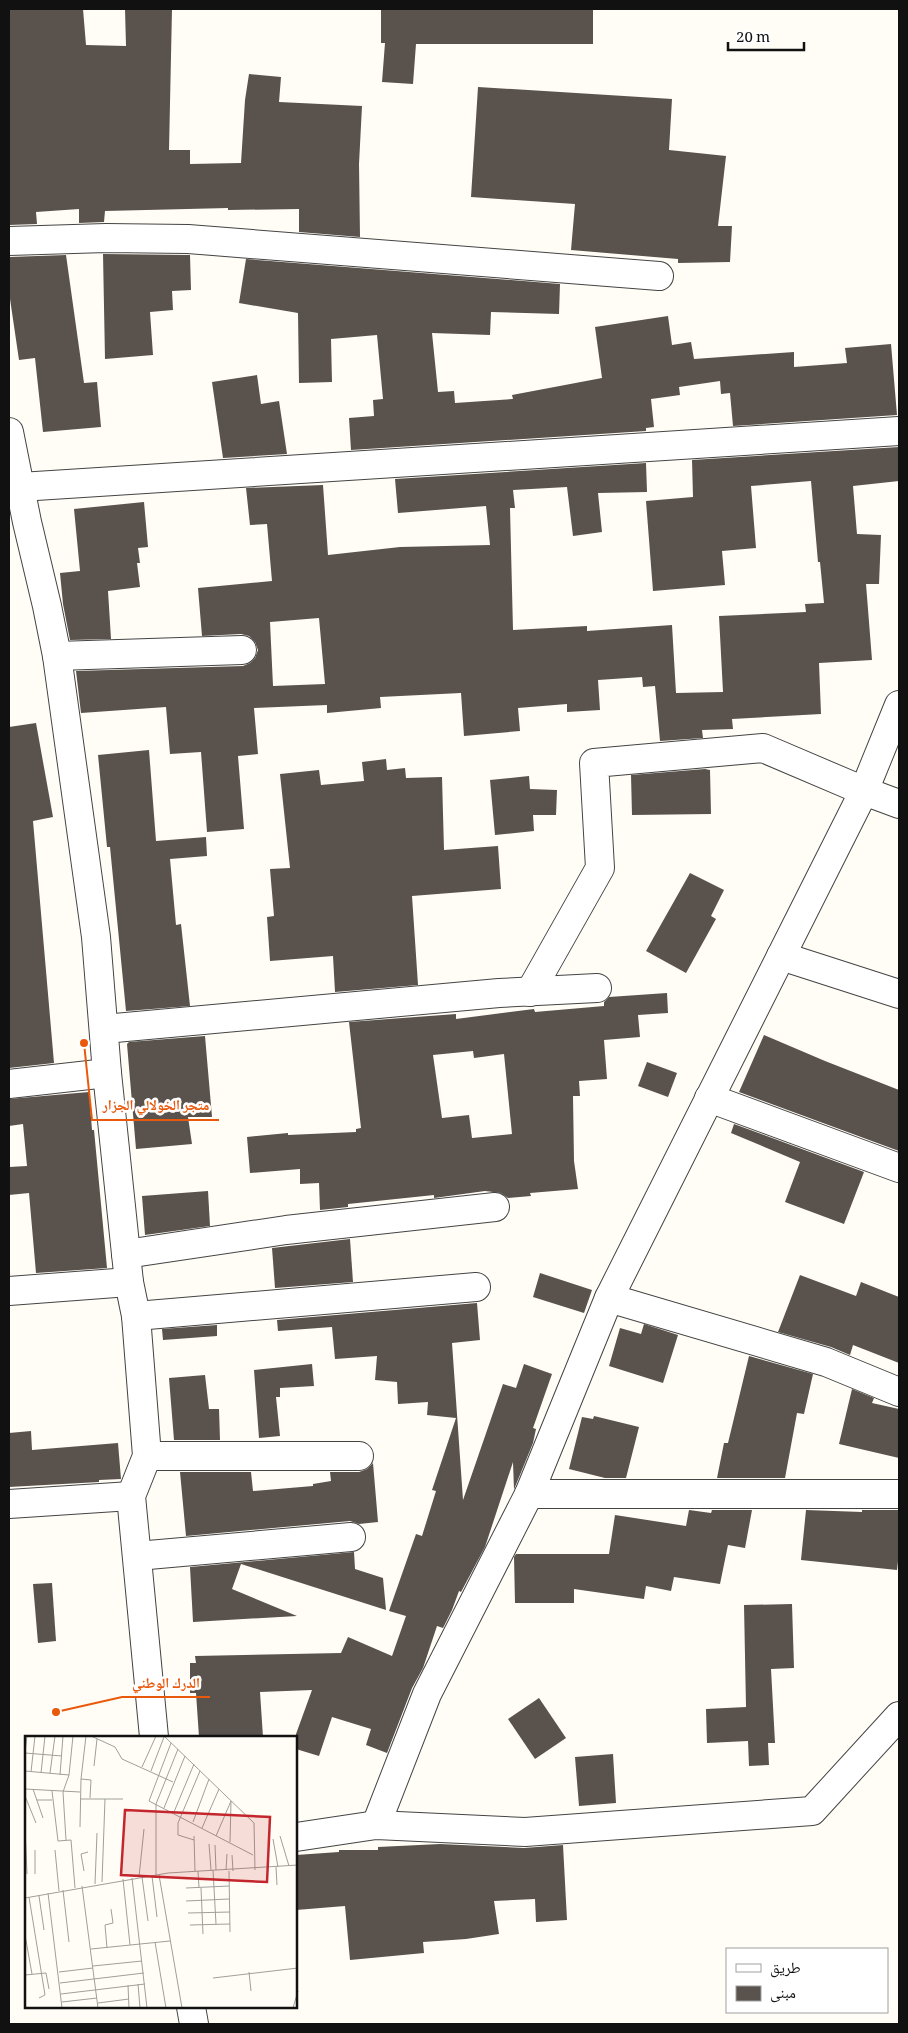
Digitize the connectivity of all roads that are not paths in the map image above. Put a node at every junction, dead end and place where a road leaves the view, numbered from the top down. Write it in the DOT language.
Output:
graph roads {
  1 [pos="9,242"];
  2 [pos="659,276"];
  3 [pos="899,431"];
  4 [pos="9,432"];
  5 [pos="20,487"];
  6 [pos="18,524"];
  7 [pos="242,650"];
  8 [pos="57,656"];
  9 [pos="899,705"];
  10 [pos="864,791"];
  11 [pos="899,804"];
  12 [pos="781,956"];
  13 [pos="598,988"];
  14 [pos="530,992"];
  15 [pos="899,994"];
  16 [pos="104,1029"];
  17 [pos="107,1073"];
  18 [pos="9,1084"];
  19 [pos="709,1098"];
  20 [pos="899,1168"];
  21 [pos="495,1207"];
  22 [pos="126,1254"];
  23 [pos="129,1282"];
  24 [pos="476,1287"];
  25 [pos="9,1291"];
  26 [pos="609,1298"];
  27 [pos="136,1316"];
  28 [pos="899,1392"];
  29 [pos="147,1456"];
  30 [pos="359,1456"];
  31 [pos="529,1494"];
  32 [pos="899,1494"];
  33 [pos="131,1496"];
  34 [pos="9,1504"];
  35 [pos="351,1538"];
  36 [pos="137,1556"];
  37 [pos="899,1716"];
  38 [pos="154,1736"];
  39 [pos="376,1825"];
  40 [pos="298,1837"];
  41 [pos="191,2008"];
  42 [pos="194,2024"];
  1 -- 2 [label="street"];
  3 -- 5 [label="street"];
  4 -- 5 [label="street"];
  5 -- 6 [label="street"];
  6 -- 8 [label="street"];
  7 -- 8 [label="street"];
  8 -- 16 [label="street"];
  9 -- 10 [label="street"];
  10 -- 11 [label="street"];
  10 -- 12 [label="street"];
  10 -- 14 [label="street"];
  12 -- 15 [label="street"];
  12 -- 19 [label="street"];
  13 -- 14 [label="street"];
  14 -- 16 [label="street"];
  16 -- 17 [label="street"];
  17 -- 18 [label="street"];
  17 -- 22 [label="street"];
  19 -- 20 [label="street"];
  19 -- 26 [label="street"];
  21 -- 22 [label="street"];
  22 -- 23 [label="street"];
  23 -- 25 [label="street"];
  23 -- 27 [label="street"];
  24 -- 27 [label="street"];
  26 -- 28 [label="street"];
  26 -- 31 [label="street"];
  27 -- 29 [label="street"];
  29 -- 30 [label="street"];
  29 -- 33 [label="street"];
  31 -- 32 [label="street"];
  31 -- 39 [label="street"];
  33 -- 34 [label="street"];
  33 -- 36 [label="street"];
  35 -- 36 [label="street"];
  36 -- 38 [label="street"];
  37 -- 39 [label="street"];
  39 -- 40 [label="street"];
  41 -- 42 [label="street"];
}
